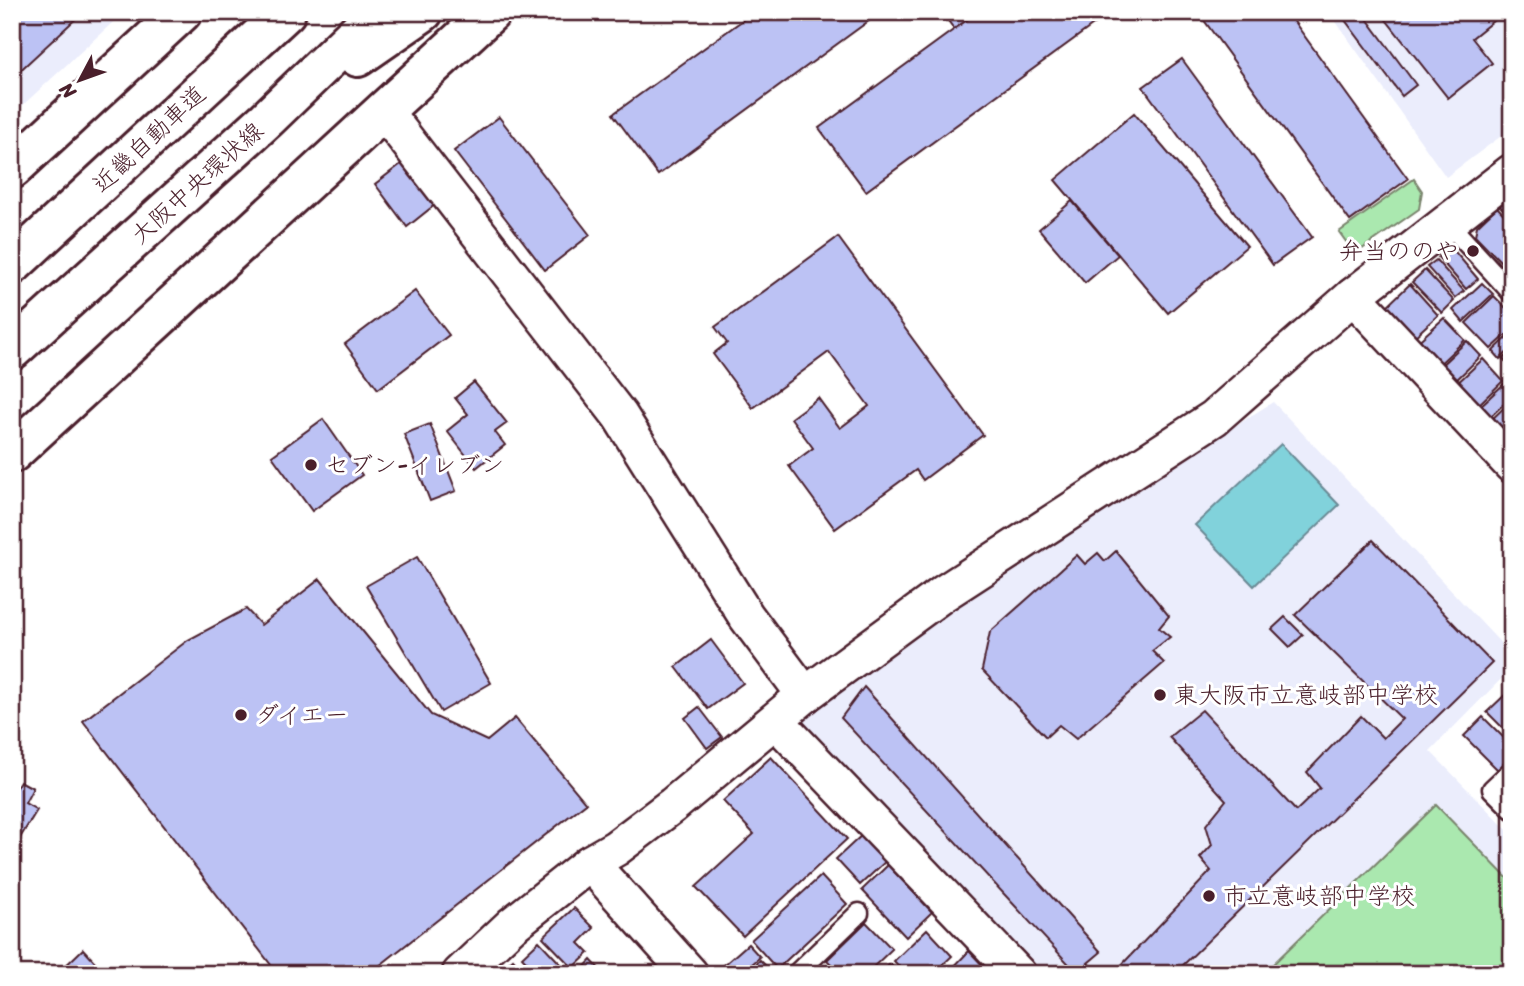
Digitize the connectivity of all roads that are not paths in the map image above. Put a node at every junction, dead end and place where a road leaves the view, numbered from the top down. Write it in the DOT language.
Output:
graph roads {
  1 [pos="181,12"];
  2 [pos="286,12"];
  3 [pos="378,12"];
  4 [pos="423,12"];
  5 [pos="491,12"];
  6 [pos="384,111"];
  7 [pos="267,119"];
  8 [pos="12,169"];
  9 [pos="1512,172"];
  10 [pos="1447,222"];
  11 [pos="12,265"];
  12 [pos="1512,293"];
  13 [pos="1353,296"];
  14 [pos="12,350"];
  15 [pos="12,453"];
  16 [pos="1512,466"];
  17 [pos="806,695"];
  18 [pos="776,721"];
  19 [pos="1512,770"];
  20 [pos="1512,809"];
  21 [pos="590,863"];
  22 [pos="859,913"];
  23 [pos="682,971"];
  24 [pos="460,974"];
  25 [pos="796,974"];
  26 [pos="1018,974"];
  1 -- 8 [label="main road"];
  2 -- 11 [label="main road, 近畿自動車道"];
  3 -- 7 [label="main road, 大阪中央環状線"];
  4 -- 7 [label="main road"];
  5 -- 6 [label="main road"];
  6 -- 15 [label="main road"];
  6 -- 17 [label="street"];
  7 -- 14 [label="main road, 大阪中央環状線"];
  9 -- 10 [label="street"];
  10 -- 12 [label="lane"];
  10 -- 13 [label="street"];
  13 -- 16 [label="street"];
  13 -- 17 [label="street"];
  17 -- 18 [label="street"];
  18 -- 21 [label="street"];
  18 -- 26 [label="street"];
  19 -- 20 [label="lane"];
  21 -- 23 [label="street"];
  21 -- 24 [label="street"];
  22 -- 25 [label="lane"];
}
